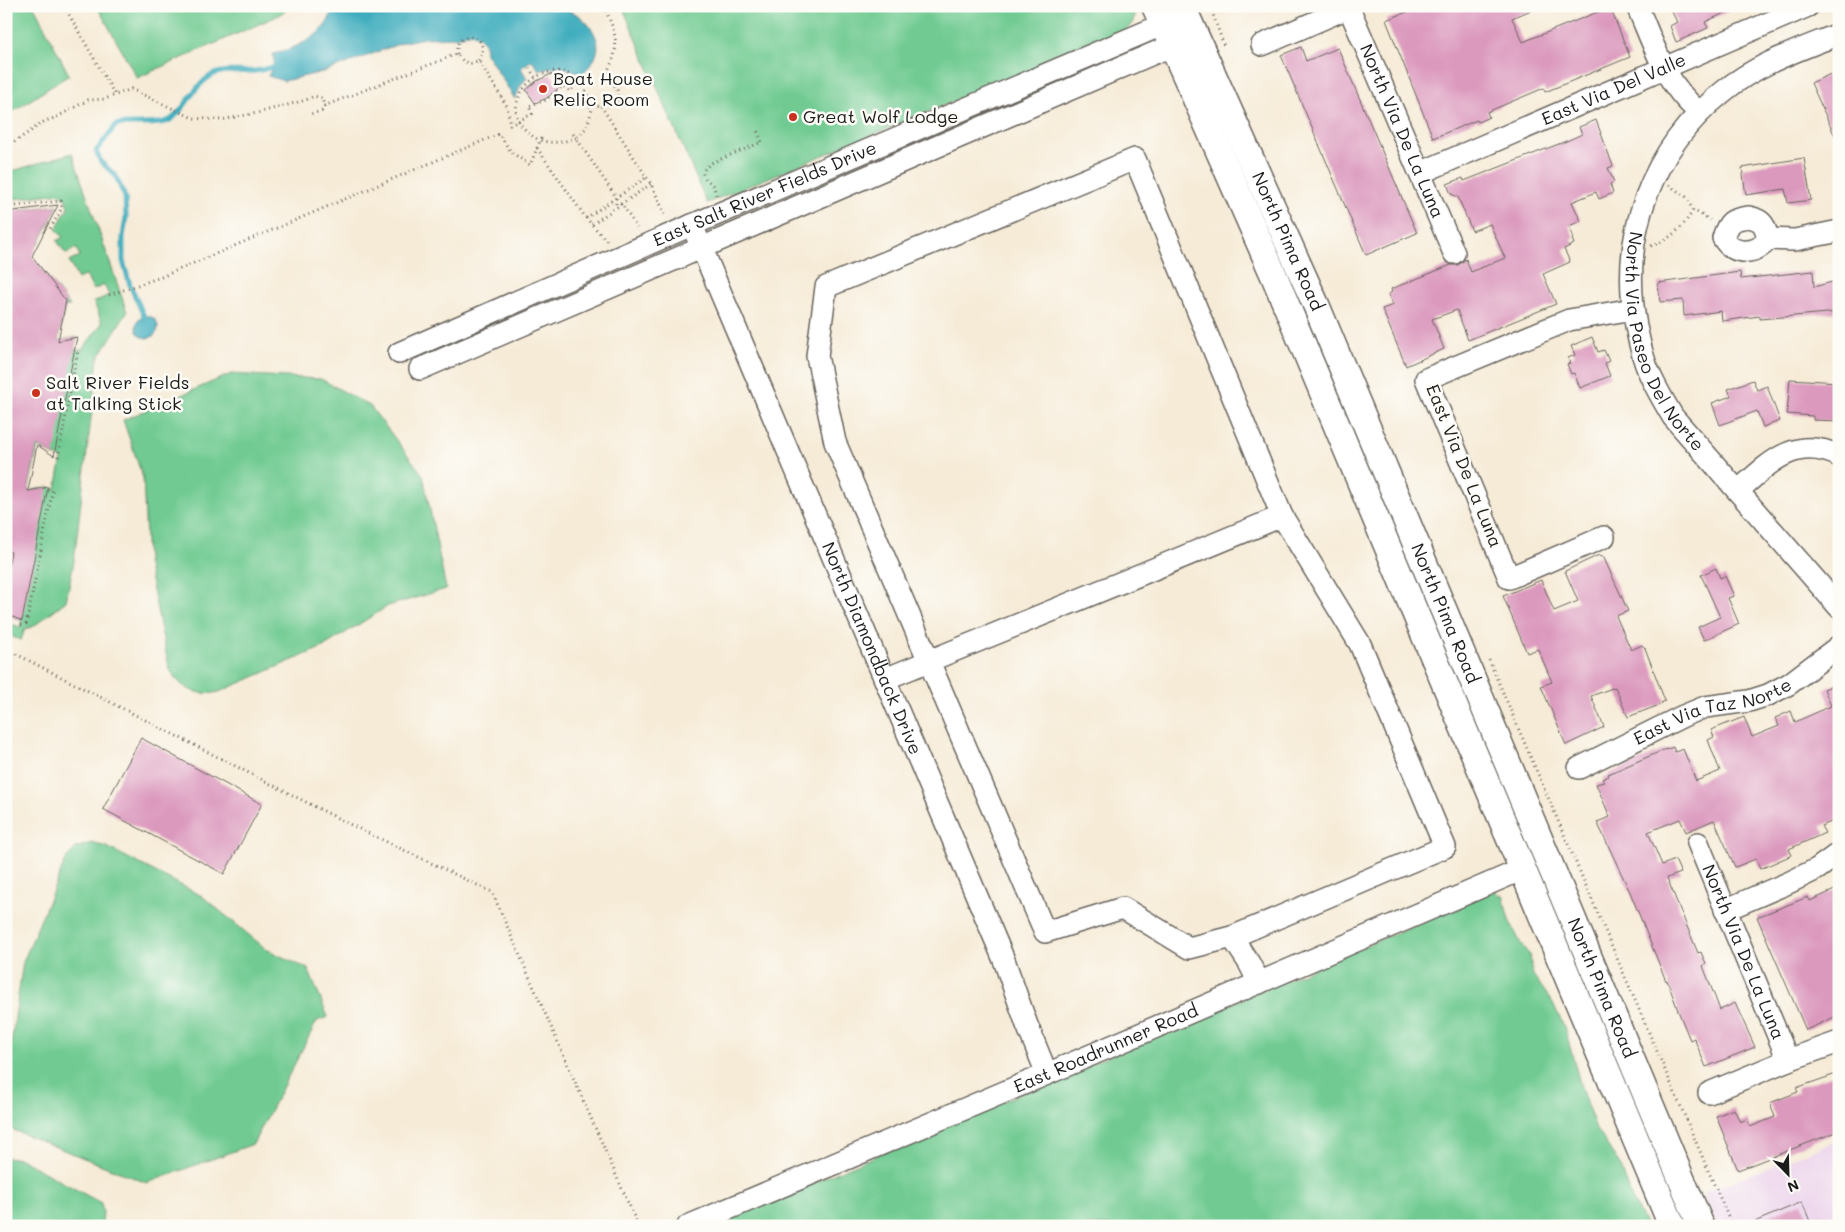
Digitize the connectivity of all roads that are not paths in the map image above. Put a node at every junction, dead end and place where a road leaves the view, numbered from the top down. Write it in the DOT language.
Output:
graph roads {
  1 [pos="1637,6"];
  2 [pos="1808,6"];
  3 [pos="1350,7"];
  4 [pos="1175,22"];
  5 [pos="1839,34"];
  6 [pos="1262,45"];
  7 [pos="1664,67"];
  8 [pos="1699,112"];
  9 [pos="1420,173"];
  10 [pos="692,225"];
  11 [pos="1839,231"];
  12 [pos="1768,238"];
  13 [pos="702,248"];
  14 [pos="1454,253"];
  15 [pos="1633,309"];
  16 [pos="399,352"];
  17 [pos="420,369"];
  18 [pos="1839,456"];
  19 [pos="1738,491"];
  20 [pos="1282,516"];
  21 [pos="1604,538"];
  22 [pos="1839,607"];
  23 [pos="1839,646"];
  24 [pos="929,661"];
  25 [pos="885,679"];
  26 [pos="1580,768"];
  27 [pos="1698,843"];
  28 [pos="1839,853"];
  29 [pos="1523,869"];
  30 [pos="1725,910"];
  31 [pos="1232,938"];
  32 [pos="1259,983"];
  33 [pos="1839,1042"];
  34 [pos="1788,1060"];
  35 [pos="1047,1074"];
  36 [pos="1709,1092"];
  37 [pos="688,1226"];
  38 [pos="1672,1226"];
  39 [pos="1701,1226"];
  1 -- 7 [label="street"];
  2 -- 7 [label="street, East Via Del Valle"];
  3 -- 6 [label="street"];
  3 -- 9 [label="street, North Via De La Luna"];
  4 -- 10 [label="street, East Salt River Fields Drive"];
  4 -- 13 [label="street, East Salt River Fields Drive"];
  4 -- 29 [label="main road, North Pima Road"];
  4 -- 39 [label="main road, North Pima Road"];
  5 -- 8 [label="street, North Via Paseo Del Norte"];
  7 -- 8 [label="street"];
  7 -- 9 [label="street, East Via Del Valle"];
  8 -- 15 [label="street, North Via Paseo Del Norte"];
  9 -- 14 [label="street, North Via De La Luna"];
  10 -- 13 [label="street, North Diamondback Drive"];
  10 -- 16 [label="street, East Salt River Fields Drive"];
  11 -- 12 [label="street"];
  13 -- 17 [label="street, East Salt River Fields Drive"];
  13 -- 25 [label="street, North Diamondback Drive"];
  15 -- 19 [label="street, North Via Paseo Del Norte"];
  15 -- 21 [label="street, East Via De La Luna"];
  18 -- 19 [label="street"];
  19 -- 22 [label="street, North Via Paseo Del Norte"];
  20 -- 24 [label="street"];
  20 -- 24 [label="street"];
  20 -- 31 [label="street"];
  23 -- 26 [label="street, East Via Taz Norte"];
  24 -- 25 [label="street"];
  24 -- 31 [label="street"];
  25 -- 35 [label="street, North Diamondback Drive"];
  27 -- 30 [label="street, North Via De La Luna"];
  28 -- 30 [label="street"];
  29 -- 32 [label="street, East Roadrunner Road"];
  29 -- 38 [label="main road, North Pima Road"];
  30 -- 34 [label="street, North Via De La Luna"];
  31 -- 32 [label="street"];
  32 -- 35 [label="street, East Roadrunner Road"];
  33 -- 34 [label="street"];
  34 -- 36 [label="street"];
  35 -- 37 [label="street, East Roadrunner Road"];
}
